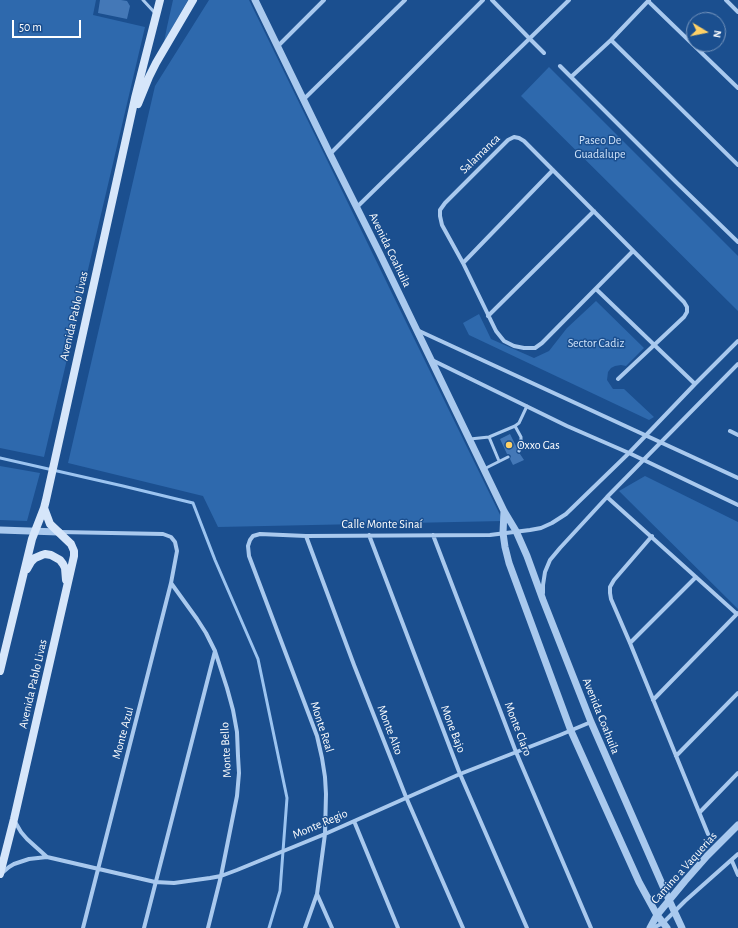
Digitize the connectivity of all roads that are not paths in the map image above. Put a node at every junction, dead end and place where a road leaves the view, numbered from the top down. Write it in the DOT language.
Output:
graph roads {
  1 [pos="143,0"];
  2 [pos="160,0"];
  3 [pos="193,0"];
  4 [pos="255,0"];
  5 [pos="324,0"];
  6 [pos="405,0"];
  7 [pos="482,0"];
  8 [pos="492,0"];
  9 [pos="569,0"];
  10 [pos="649,0"];
  11 [pos="726,0"];
  12 [pos="738,12"];
  13 [pos="156,14"];
  14 [pos="529,38"];
  15 [pos="611,40"];
  16 [pos="278,46"];
  17 [pos="544,53"];
  18 [pos="560,66"];
  19 [pos="571,77"];
  20 [pos="738,88"];
  21 [pos="304,99"];
  22 [pos="128,129"];
  23 [pos="330,154"];
  24 [pos="738,165"];
  25 [pos="553,170"];
  26 [pos="357,207"];
  27 [pos="594,211"];
  28 [pos="738,242"];
  29 [pos="633,251"];
  30 [pos="463,263"];
  31 [pos="596,289"];
  32 [pos="488,316"];
  33 [pos="417,330"];
  34 [pos="738,341"];
  35 [pos="655,345"];
  36 [pos="431,359"];
  37 [pos="738,364"];
  38 [pos="618,379"];
  39 [pos="695,384"];
  40 [pos="527,406"];
  41 [pos="515,426"];
  42 [pos="730,431"];
  43 [pos="738,435"];
  44 [pos="645,436"];
  45 [pos="489,437"];
  46 [pos="470,439"];
  47 [pos="660,443"];
  48 [pos="519,451"];
  49 [pos="629,453"];
  50 [pos="508,457"];
  51 [pos="643,460"];
  52 [pos="499,461"];
  53 [pos="484,468"];
  54 [pos="738,478"];
  55 [pos="607,497"];
  56 [pos="738,505"];
  57 [pos="44,508"];
  58 [pos="504,511"];
  59 [pos="0,530"];
  60 [pos="35,531"];
  61 [pos="516,531"];
  62 [pos="60,532"];
  63 [pos="503,533"];
  64 [pos="368,535"];
  65 [pos="433,535"];
  66 [pos="306,536"];
  67 [pos="652,536"];
  68 [pos="250,540"];
  69 [pos="696,576"];
  70 [pos="23,578"];
  71 [pos="171,583"];
  72 [pos="66,590"];
  73 [pos="543,600"];
  74 [pos="738,613"];
  75 [pos="630,643"];
  76 [pos="215,651"];
  77 [pos="0,671"];
  78 [pos="738,693"];
  79 [pos="653,700"];
  80 [pos="591,722"];
  81 [pos="571,731"];
  82 [pos="516,752"];
  83 [pos="676,756"];
  84 [pos="738,773"];
  85 [pos="460,774"];
  86 [pos="406,797"];
  87 [pos="700,812"];
  88 [pos="14,819"];
  89 [pos="354,821"];
  90 [pos="738,825"];
  91 [pos="325,834"];
  92 [pos="708,834"];
  93 [pos="738,854"];
  94 [pos="47,856"];
  95 [pos="732,861"];
  96 [pos="98,869"];
  97 [pos="0,874"];
  98 [pos="738,875"];
  99 [pos="221,876"];
  100 [pos="155,882"];
  101 [pos="317,894"];
  102 [pos="669,900"];
  103 [pos="674,912"];
  104 [pos="657,915"];
  105 [pos="665,925"];
  106 [pos="83,928"];
  107 [pos="144,928"];
  108 [pos="208,928"];
  109 [pos="305,928"];
  110 [pos="332,928"];
  111 [pos="398,928"];
  112 [pos="463,928"];
  113 [pos="527,928"];
  114 [pos="591,928"];
  115 [pos="651,928"];
  116 [pos="682,928"];
  1 -- 13 [label="lane"];
  2 -- 13 [label="main road, Avenida Pablo Livas"];
  3 -- 22 [label="main road, Avenida Pablo Livas"];
  4 -- 16 [label="street, Avenida Coahuila"];
  5 -- 16 [label="street"];
  6 -- 21 [label="street"];
  7 -- 23 [label="street"];
  8 -- 14 [label="street"];
  9 -- 14 [label="street"];
  10 -- 15 [label="street"];
  10 -- 20 [label="street"];
  11 -- 12 [label="street"];
  13 -- 22 [label="main road, Avenida Pablo Livas"];
  14 -- 17 [label="street"];
  14 -- 26 [label="street"];
  15 -- 19 [label="street"];
  15 -- 24 [label="street"];
  16 -- 21 [label="street, Avenida Coahuila"];
  18 -- 19 [label="street"];
  19 -- 28 [label="street"];
  21 -- 23 [label="street, Avenida Coahuila"];
  22 -- 57 [label="main road, Avenida Pablo Livas"];
  23 -- 26 [label="street, Avenida Coahuila"];
  25 -- 27 [label="street, Salamanca"];
  25 -- 30 [label="street"];
  25 -- 30 [label="street, Salamanca"];
  26 -- 33 [label="street, Avenida Coahuila"];
  27 -- 29 [label="street, Salamanca"];
  27 -- 32 [label="street"];
  29 -- 31 [label="street"];
  29 -- 35 [label="street, Salamanca"];
  30 -- 32 [label="street, Salamanca"];
  31 -- 32 [label="street, Salamanca"];
  31 -- 35 [label="street"];
  33 -- 36 [label="street, Avenida Coahuila"];
  33 -- 44 [label="street"];
  34 -- 39 [label="street, Calle Monte Sinaí"];
  35 -- 38 [label="street"];
  35 -- 39 [label="street"];
  36 -- 40 [label="street"];
  36 -- 46 [label="street, Avenida Coahuila"];
  37 -- 47 [label="street"];
  39 -- 44 [label="street, Calle Monte Sinaí"];
  40 -- 41 [label="lane"];
  40 -- 49 [label="street"];
  41 -- 45 [label="lane"];
  41 -- 48 [label="lane"];
  42 -- 43 [label="street"];
  44 -- 47 [label="street"];
  44 -- 49 [label="street, Calle Monte Sinaí"];
  45 -- 46 [label="lane"];
  45 -- 52 [label="lane"];
  46 -- 53 [label="street, Avenida Coahuila"];
  47 -- 51 [label="street"];
  47 -- 54 [label="street"];
  49 -- 51 [label="street"];
  49 -- 61 [label="street, Calle Monte Sinaí"];
  50 -- 52 [label="lane"];
  51 -- 55 [label="street"];
  51 -- 56 [label="street"];
  52 -- 53 [label="lane"];
  53 -- 58 [label="street, Avenida Coahuila"];
  55 -- 67 [label="street"];
  55 -- 73 [label="street"];
  57 -- 60 [label="main road, Avenida Pablo Livas"];
  57 -- 62 [label="main road, Avenida Pablo Livas"];
  58 -- 61 [label="street, Avenida Coahuila"];
  58 -- 63 [label="street, Avenida Coahuila"];
  59 -- 60 [label="street"];
  60 -- 62 [label="street"];
  60 -- 70 [label="main road, Avenida Pablo Livas"];
  61 -- 63 [label="street, Calle Monte Sinaí"];
  61 -- 73 [label="street, Avenida Coahuila"];
  62 -- 71 [label="street, Monte Azul"];
  62 -- 72 [label="main road, Avenida Pablo Livas"];
  63 -- 65 [label="street, Calle Monte Sinaí"];
  63 -- 81 [label="street, Avenida Coahuila"];
  64 -- 65 [label="street, Calle Monte Sinaí"];
  64 -- 66 [label="street, Calle Monte Sinaí"];
  64 -- 85 [label="street, Mone Bajo"];
  65 -- 82 [label="street, Monte Claro"];
  66 -- 68 [label="street, Calle Monte Sinaí"];
  66 -- 86 [label="street, Monte Alto"];
  67 -- 69 [label="street"];
  67 -- 75 [label="street"];
  68 -- 91 [label="street, Monte Real"];
  69 -- 74 [label="street"];
  69 -- 75 [label="street"];
  70 -- 72 [label="main road"];
  70 -- 77 [label="main road, Avenida Pablo Livas"];
  71 -- 76 [label="street, Monte Bello"];
  71 -- 96 [label="street, Monte Azul"];
  72 -- 88 [label="main road, Avenida Pablo Livas"];
  73 -- 80 [label="street, Avenida Coahuila"];
  74 -- 79 [label="street"];
  75 -- 79 [label="street"];
  76 -- 99 [label="street, Monte Bello"];
  76 -- 100 [label="street"];
  78 -- 83 [label="street"];
  79 -- 83 [label="street"];
  80 -- 81 [label="street, Monte Regio"];
  80 -- 102 [label="street, Avenida Coahuila"];
  81 -- 82 [label="street, Monte Regio"];
  81 -- 104 [label="street, Avenida Coahuila"];
  82 -- 85 [label="street, Monte Regio"];
  82 -- 114 [label="street, Monte Claro"];
  83 -- 87 [label="street"];
  84 -- 87 [label="street"];
  85 -- 86 [label="street, Monte Regio"];
  85 -- 113 [label="street, Mone Bajo"];
  86 -- 89 [label="street, Monte Regio"];
  86 -- 112 [label="street, Monte Alto"];
  87 -- 92 [label="street"];
  88 -- 94 [label="street, Monte Regio"];
  88 -- 97 [label="main road, Avenida Pablo Livas"];
  89 -- 91 [label="street, Monte Regio"];
  89 -- 111 [label="street"];
  90 -- 102 [label="street, Camino a Vaquerias"];
  91 -- 99 [label="street, Monte Regio"];
  91 -- 101 [label="street, Monte Real"];
  93 -- 95 [label="street"];
  94 -- 96 [label="street, Monte Regio"];
  94 -- 97 [label="street, Monte Regio"];
  95 -- 98 [label="street"];
  95 -- 103 [label="street"];
  96 -- 100 [label="street, Monte Regio"];
  96 -- 106 [label="street, Monte Azul"];
  99 -- 100 [label="street, Monte Regio"];
  99 -- 108 [label="street, Monte Bello"];
  100 -- 107 [label="street"];
  101 -- 109 [label="street, Monte Real"];
  101 -- 110 [label="street"];
  102 -- 103 [label="street, Avenida Coahuila"];
  102 -- 104 [label="street, Camino a Vaquerias"];
  103 -- 105 [label="street"];
  103 -- 116 [label="street, Avenida Coahuila"];
  104 -- 105 [label="street, Avenida Coahuila"];
  104 -- 115 [label="street, Camino a Vaquerias"];
  105 -- 115 [label="street"];
}
